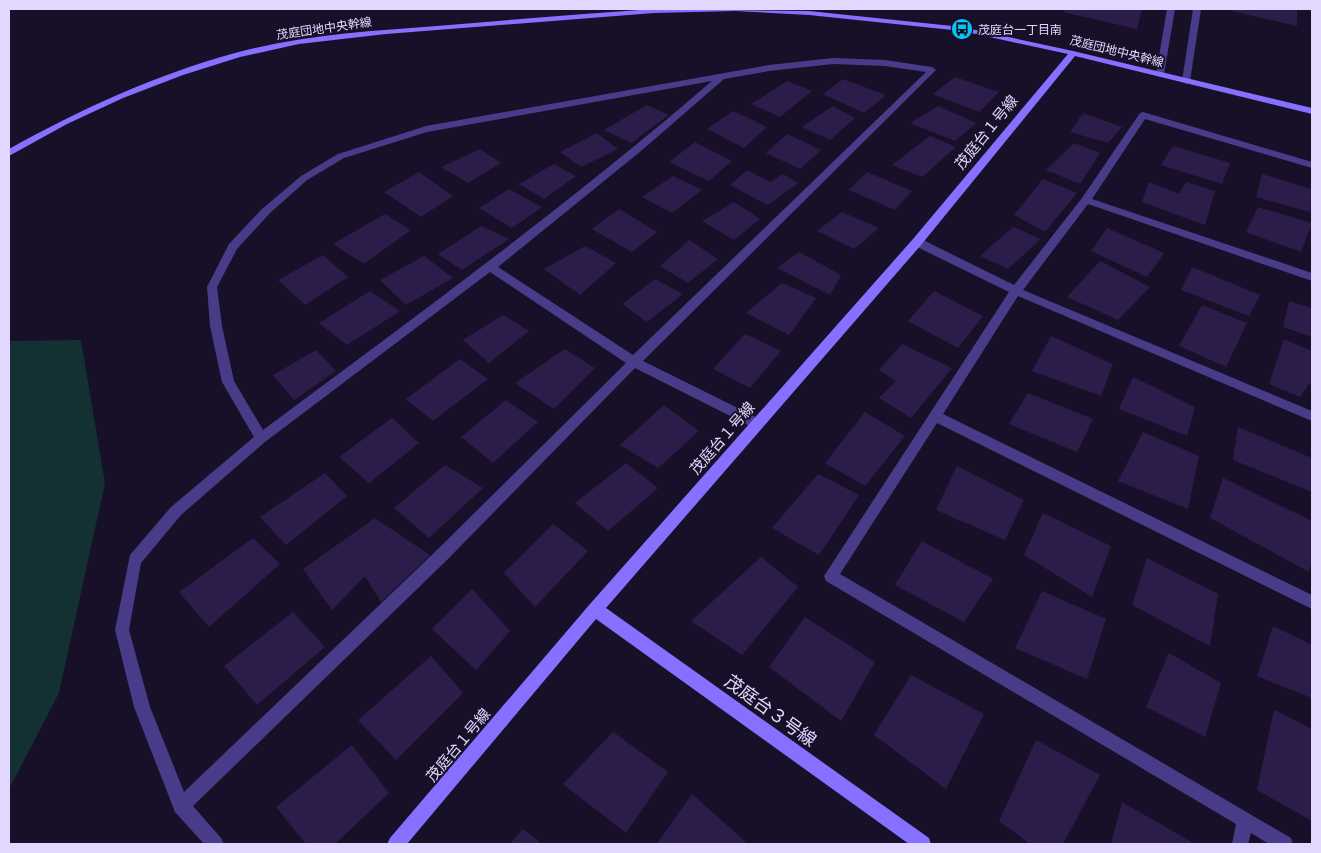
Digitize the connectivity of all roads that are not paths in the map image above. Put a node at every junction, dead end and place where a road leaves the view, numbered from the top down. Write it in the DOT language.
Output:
graph roads {
  1 [pos="1171,9"];
  2 [pos="1197,9"];
  3 [pos="1073,53"];
  4 [pos="1160,74"];
  5 [pos="720,78"];
  6 [pos="1186,80"];
  7 [pos="1312,111"];
  8 [pos="9,153"];
  9 [pos="1312,165"];
  10 [pos="1086,200"];
  11 [pos="917,242"];
  12 [pos="490,267"];
  13 [pos="1312,277"];
  14 [pos="1016,291"];
  15 [pos="634,362"];
  16 [pos="934,416"];
  17 [pos="1312,416"];
  18 [pos="756,424"];
  19 [pos="261,438"];
  20 [pos="1312,602"];
  21 [pos="595,609"];
  22 [pos="181,806"];
  23 [pos="1245,821"];
  24 [pos="215,844"];
  25 [pos="396,844"];
  26 [pos="923,844"];
  27 [pos="1240,844"];
  28 [pos="1285,844"];
  1 -- 4 [label="street"];
  2 -- 6 [label="street"];
  3 -- 4 [label="street, 茂庭団地中央幹線"];
  3 -- 8 [label="street, 茂庭団地中央幹線"];
  3 -- 11 [label="street, 茂庭台１号線"];
  4 -- 6 [label="street, 茂庭団地中央幹線"];
  5 -- 12 [label="street"];
  5 -- 15 [label="street"];
  5 -- 19 [label="street"];
  6 -- 7 [label="street, 茂庭団地中央幹線"];
  9 -- 10 [label="street"];
  10 -- 13 [label="street"];
  10 -- 14 [label="street"];
  11 -- 14 [label="street"];
  11 -- 18 [label="street, 茂庭台１号線"];
  12 -- 15 [label="street"];
  12 -- 19 [label="street"];
  14 -- 16 [label="street"];
  14 -- 17 [label="street"];
  15 -- 18 [label="street"];
  15 -- 22 [label="street"];
  16 -- 20 [label="street"];
  16 -- 23 [label="street"];
  18 -- 21 [label="street, 茂庭台１号線"];
  19 -- 22 [label="street"];
  21 -- 25 [label="street, 茂庭台１号線"];
  21 -- 26 [label="street, 茂庭台３号線"];
  22 -- 24 [label="street"];
  23 -- 27 [label="street"];
  23 -- 28 [label="street"];
}
